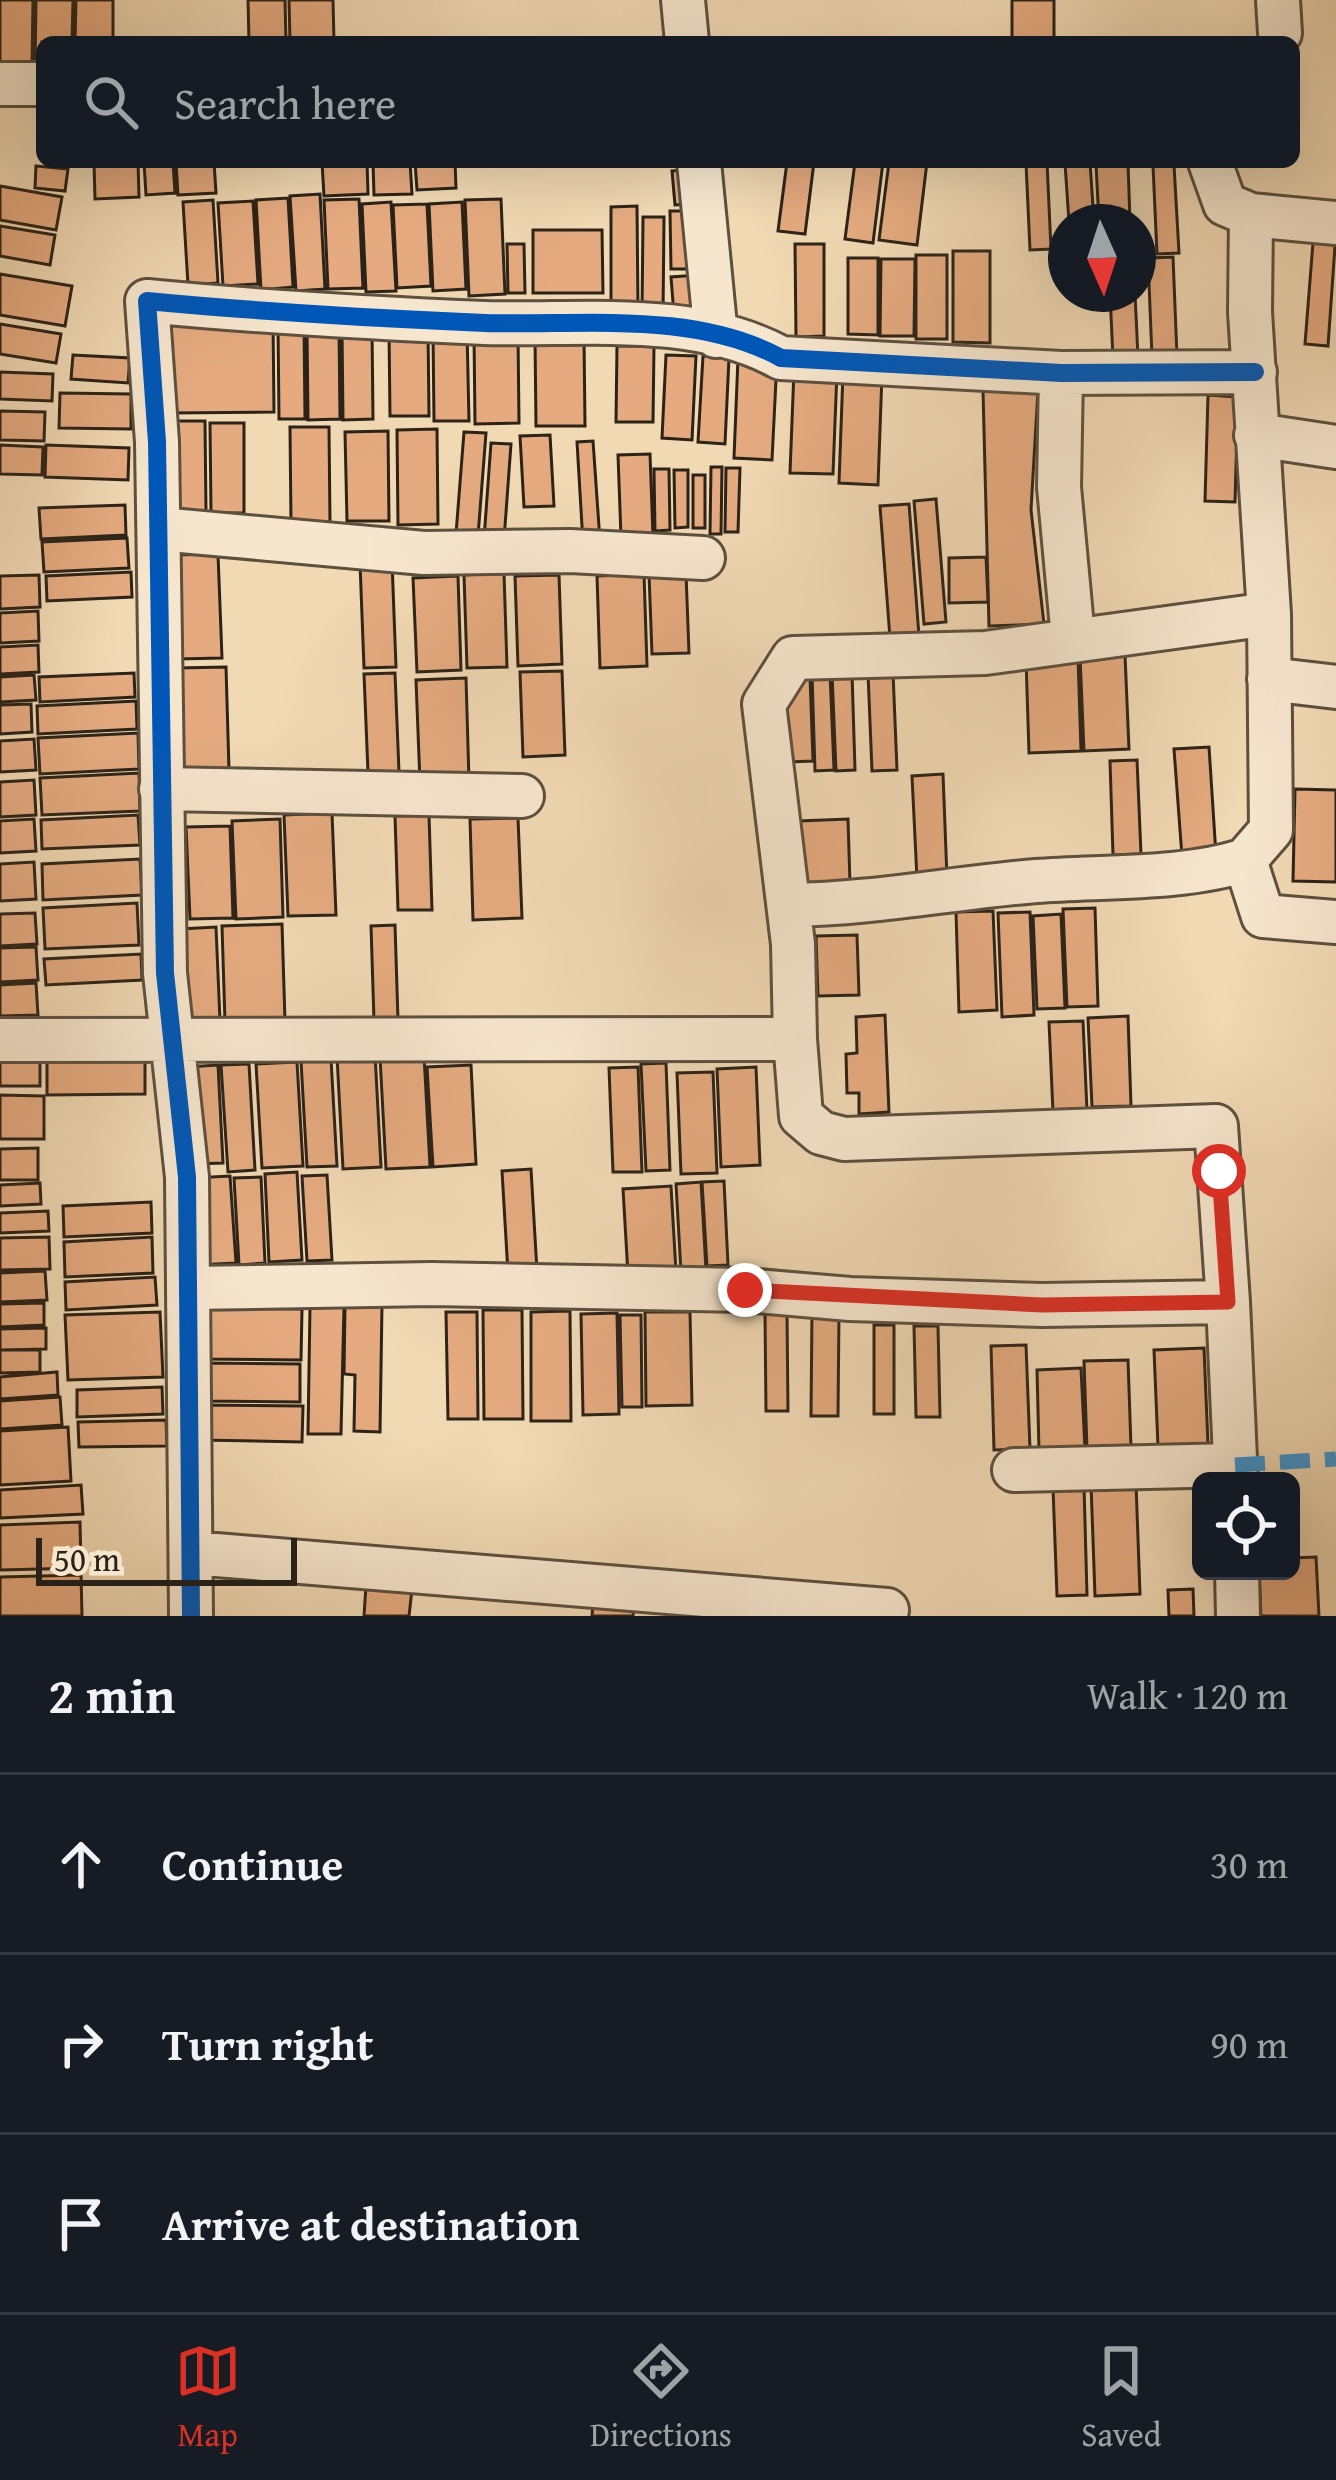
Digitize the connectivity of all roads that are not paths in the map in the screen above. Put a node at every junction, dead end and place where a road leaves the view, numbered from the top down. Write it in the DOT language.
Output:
graph roads {
  1 [pos="682,0"];
  2 [pos="686,36"];
  3 [pos="0,84"];
  4 [pos="36,85"];
  5 [pos="700,168"];
  6 [pos="1212,168"];
  7 [pos="1251,215"];
  8 [pos="1336,223"];
  9 [pos="716,336"];
  10 [pos="1256,372"];
  11 [pos="1061,373"];
  12 [pos="1256,435"];
  13 [pos="1336,447"];
  14 [pos="159,529"];
  15 [pos="703,558"];
  16 [pos="1269,614"];
  17 [pos="1073,638"];
  18 [pos="1269,680"];
  19 [pos="1336,687"];
  20 [pos="161,789"];
  21 [pos="522,796"];
  22 [pos="1245,860"];
  23 [pos="789,905"];
  24 [pos="1336,922"];
  25 [pos="0,1040"];
  26 [pos="795,1040"];
  27 [pos="172,1043"];
  28 [pos="190,1288"];
  29 [pos="1228,1302"];
  30 [pos="1014,1470"];
  31 [pos="1192,1472"];
  32 [pos="1236,1472"];
  33 [pos="192,1553"];
  34 [pos="1237,1580"];
  35 [pos="887,1610"];
  36 [pos="191,1616"];
  37 [pos="1238,1616"];
  1 -- 2 [label="street"];
  3 -- 4 [label="street"];
  5 -- 9 [label="street"];
  6 -- 7 [label="street"];
  7 -- 8 [label="street"];
  7 -- 10 [label="street"];
  9 -- 11 [label="street"];
  9 -- 14 [label="street"];
  10 -- 11 [label="street"];
  10 -- 12 [label="street"];
  11 -- 17 [label="street"];
  12 -- 13 [label="street"];
  12 -- 16 [label="street"];
  14 -- 15 [label="street"];
  14 -- 20 [label="street"];
  16 -- 17 [label="street"];
  16 -- 18 [label="street"];
  17 -- 23 [label="street"];
  18 -- 19 [label="street"];
  18 -- 22 [label="street"];
  20 -- 21 [label="street"];
  20 -- 27 [label="street"];
  22 -- 23 [label="street"];
  22 -- 24 [label="street"];
  23 -- 26 [label="street"];
  25 -- 27 [label="street"];
  26 -- 27 [label="street"];
  26 -- 29 [label="street"];
  27 -- 28 [label="street"];
  28 -- 29 [label="street"];
  28 -- 33 [label="street"];
  29 -- 32 [label="street"];
  30 -- 31 [label="street"];
  33 -- 35 [label="street"];
  33 -- 36 [label="street"];
  34 -- 37 [label="street"];
}
